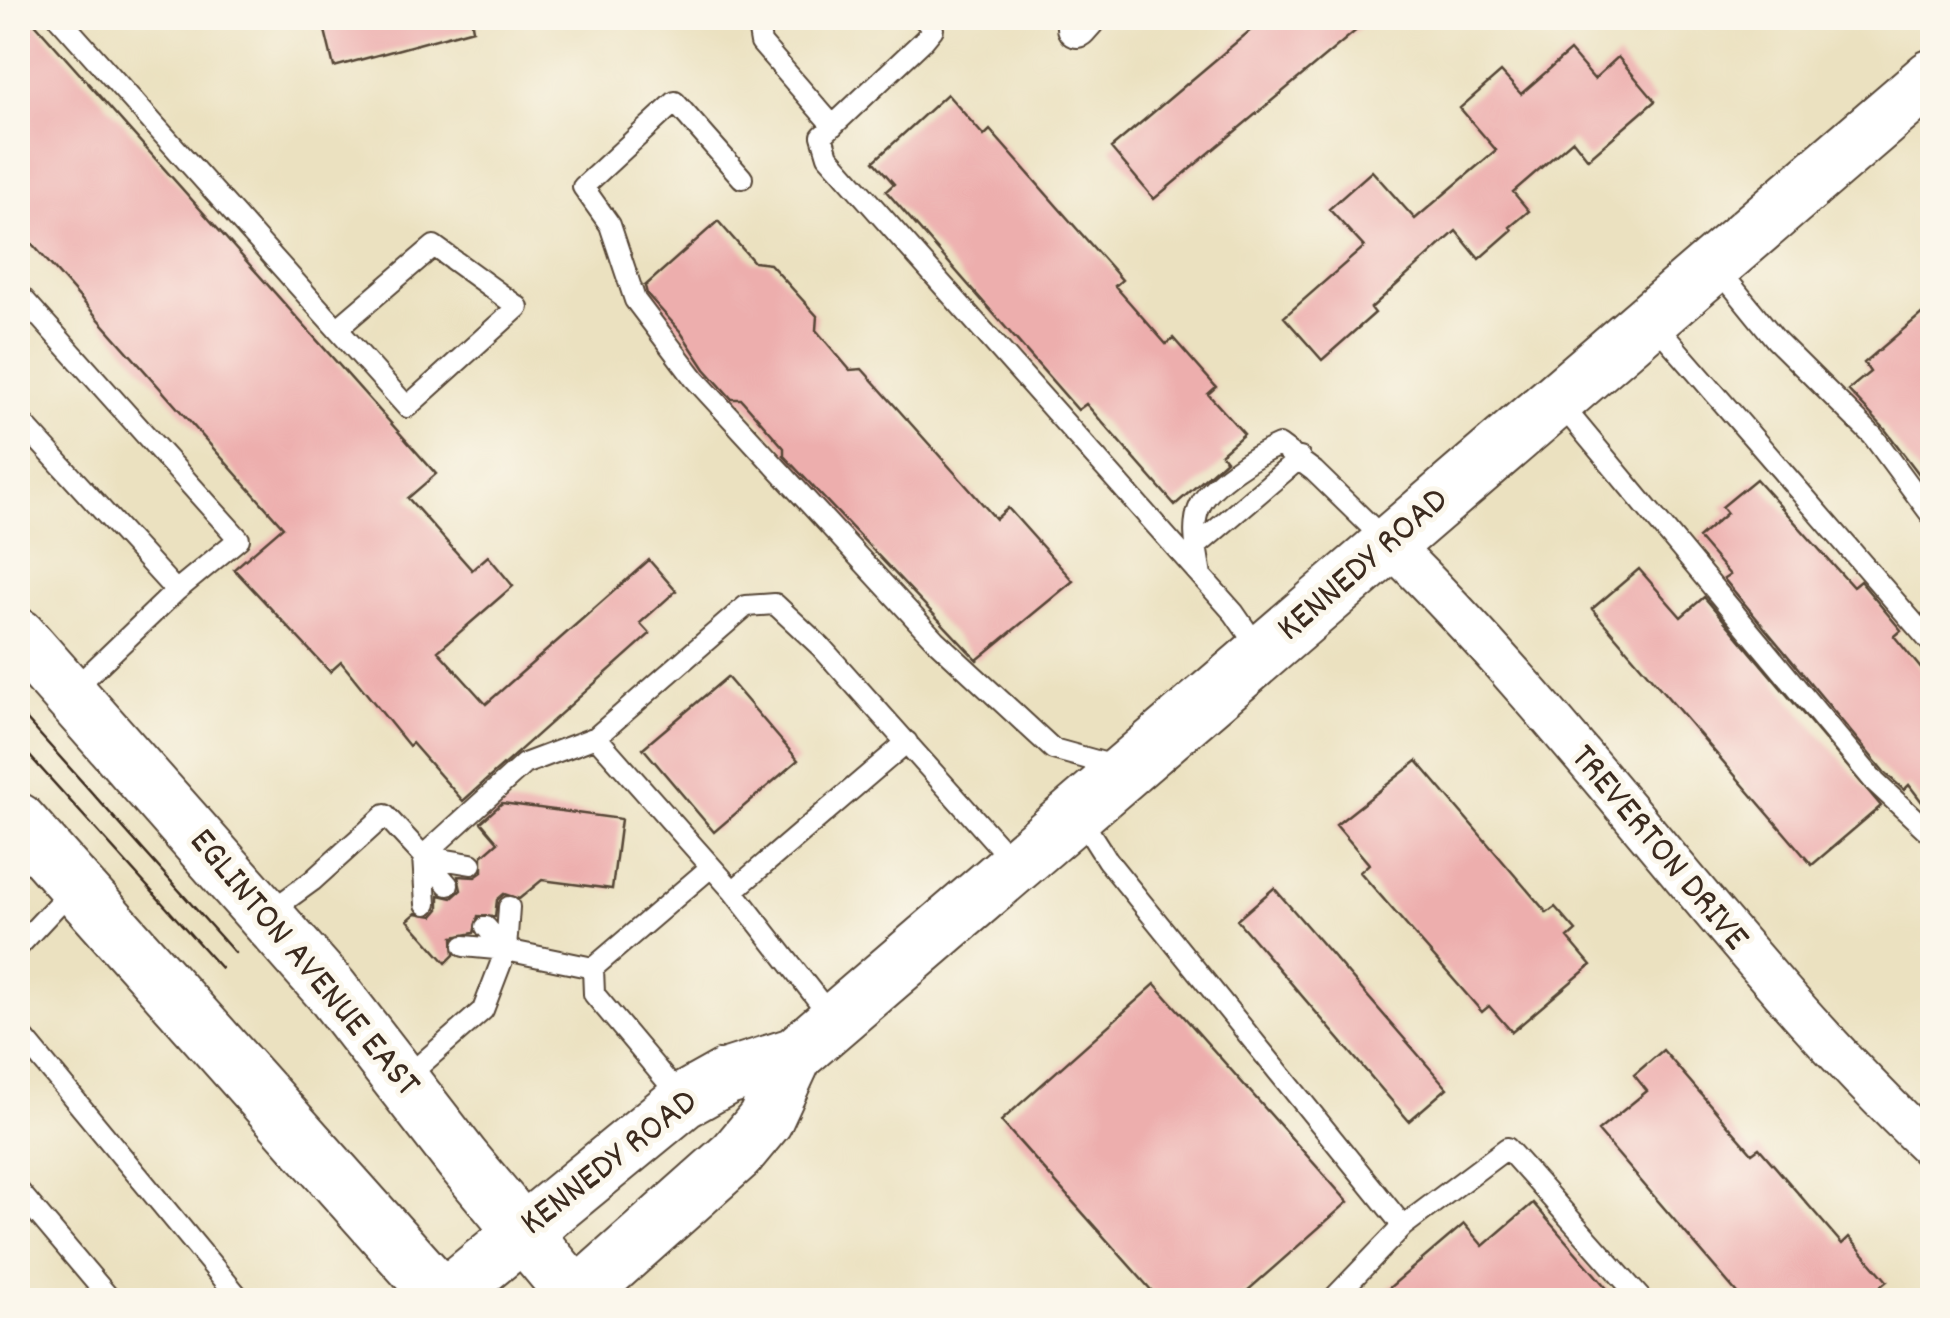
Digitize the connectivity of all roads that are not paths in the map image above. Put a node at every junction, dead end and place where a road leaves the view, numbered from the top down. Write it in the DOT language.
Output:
graph roads {
  1 [pos="60,18"];
  2 [pos="766,18"];
  3 [pos="922,18"];
  4 [pos="1932,77"];
  5 [pos="833,126"];
  6 [pos="742,178"];
  7 [pos="1714,264"];
  8 [pos="18,292"];
  9 [pos="1650,318"];
  10 [pos="338,329"];
  11 [pos="1556,400"];
  12 [pos="18,418"];
  13 [pos="1300,458"];
  14 [pos="1932,516"];
  15 [pos="1389,544"];
  16 [pos="1197,546"];
  17 [pos="1201,576"];
  18 [pos="176,591"];
  19 [pos="18,636"];
  20 [pos="1932,644"];
  21 [pos="1262,653"];
  22 [pos="70,693"];
  23 [pos="596,737"];
  24 [pos="907,742"];
  25 [pos="1124,769"];
  26 [pos="1075,810"];
  27 [pos="18,821"];
  28 [pos="1932,834"];
  29 [pos="422,856"];
  30 [pos="1014,863"];
  31 [pos="472,864"];
  32 [pos="711,867"];
  33 [pos="75,885"];
  34 [pos="448,885"];
  35 [pos="733,891"];
  36 [pos="426,904"];
  37 [pos="509,907"];
  38 [pos="266,914"];
  39 [pos="486,928"];
  40 [pos="464,946"];
  41 [pos="18,947"];
  42 [pos="506,950"];
  43 [pos="593,968"];
  44 [pos="18,1031"];
  45 [pos="814,1038"];
  46 [pos="402,1081"];
  47 [pos="683,1101"];
  48 [pos="1932,1149"];
  49 [pos="18,1190"];
  50 [pos="1403,1226"];
  51 [pos="522,1233"];
  52 [pos="576,1299"];
  53 [pos="111,1300"];
  54 [pos="241,1300"];
  55 [pos="443,1300"];
  56 [pos="1332,1300"];
  57 [pos="1642,1300"];
  1 -- 10 [label="lane"];
  2 -- 5 [label="lane"];
  3 -- 5 [label="lane"];
  4 -- 7 [label="main road, KENNEDY ROAD"];
  5 -- 17 [label="lane"];
  6 -- 25 [label="lane"];
  7 -- 9 [label="main road, KENNEDY ROAD"];
  7 -- 14 [label="lane"];
  8 -- 18 [label="lane"];
  9 -- 11 [label="main road, KENNEDY ROAD"];
  9 -- 20 [label="lane"];
  10 -- 10 [label="lane"];
  11 -- 15 [label="main road, KENNEDY ROAD"];
  11 -- 28 [label="lane"];
  12 -- 18 [label="lane"];
  13 -- 15 [label="lane"];
  13 -- 16 [label="lane"];
  13 -- 16 [label="lane"];
  15 -- 21 [label="main road, KENNEDY ROAD"];
  15 -- 48 [label="street, TREVERTON DRIVE"];
  16 -- 17 [label="lane"];
  17 -- 21 [label="lane"];
  18 -- 22 [label="lane"];
  19 -- 22 [label="main road, EGLINTON AVENUE EAST"];
  21 -- 25 [label="main road, KENNEDY ROAD"];
  22 -- 38 [label="main road, EGLINTON AVENUE EAST"];
  23 -- 24 [label="lane"];
  23 -- 29 [label="lane"];
  23 -- 32 [label="lane"];
  24 -- 30 [label="lane"];
  24 -- 35 [label="lane"];
  25 -- 26 [label="main road, KENNEDY ROAD"];
  26 -- 30 [label="main road, KENNEDY ROAD"];
  26 -- 50 [label="lane"];
  27 -- 33 [label="main road"];
  29 -- 31 [label="lane"];
  29 -- 34 [label="lane"];
  29 -- 36 [label="lane"];
  29 -- 38 [label="lane"];
  30 -- 45 [label="main road, KENNEDY ROAD"];
  32 -- 35 [label="lane"];
  32 -- 43 [label="lane"];
  33 -- 41 [label="lane"];
  33 -- 55 [label="main road"];
  35 -- 45 [label="lane"];
  37 -- 42 [label="lane"];
  38 -- 46 [label="main road, EGLINTON AVENUE EAST"];
  39 -- 42 [label="lane"];
  40 -- 42 [label="lane"];
  42 -- 43 [label="lane"];
  42 -- 46 [label="lane"];
  43 -- 47 [label="lane"];
  44 -- 54 [label="lane"];
  45 -- 47 [label="main road, KENNEDY ROAD"];
  45 -- 52 [label="main road, KENNEDY ROAD"];
  46 -- 51 [label="main road, EGLINTON AVENUE EAST"];
  47 -- 51 [label="main road, KENNEDY ROAD"];
  49 -- 53 [label="lane"];
  50 -- 56 [label="lane"];
  50 -- 57 [label="lane"];
  51 -- 52 [label="main road, EGLINTON AVENUE EAST"];
  51 -- 55 [label="main road, KENNEDY ROAD"];
}
